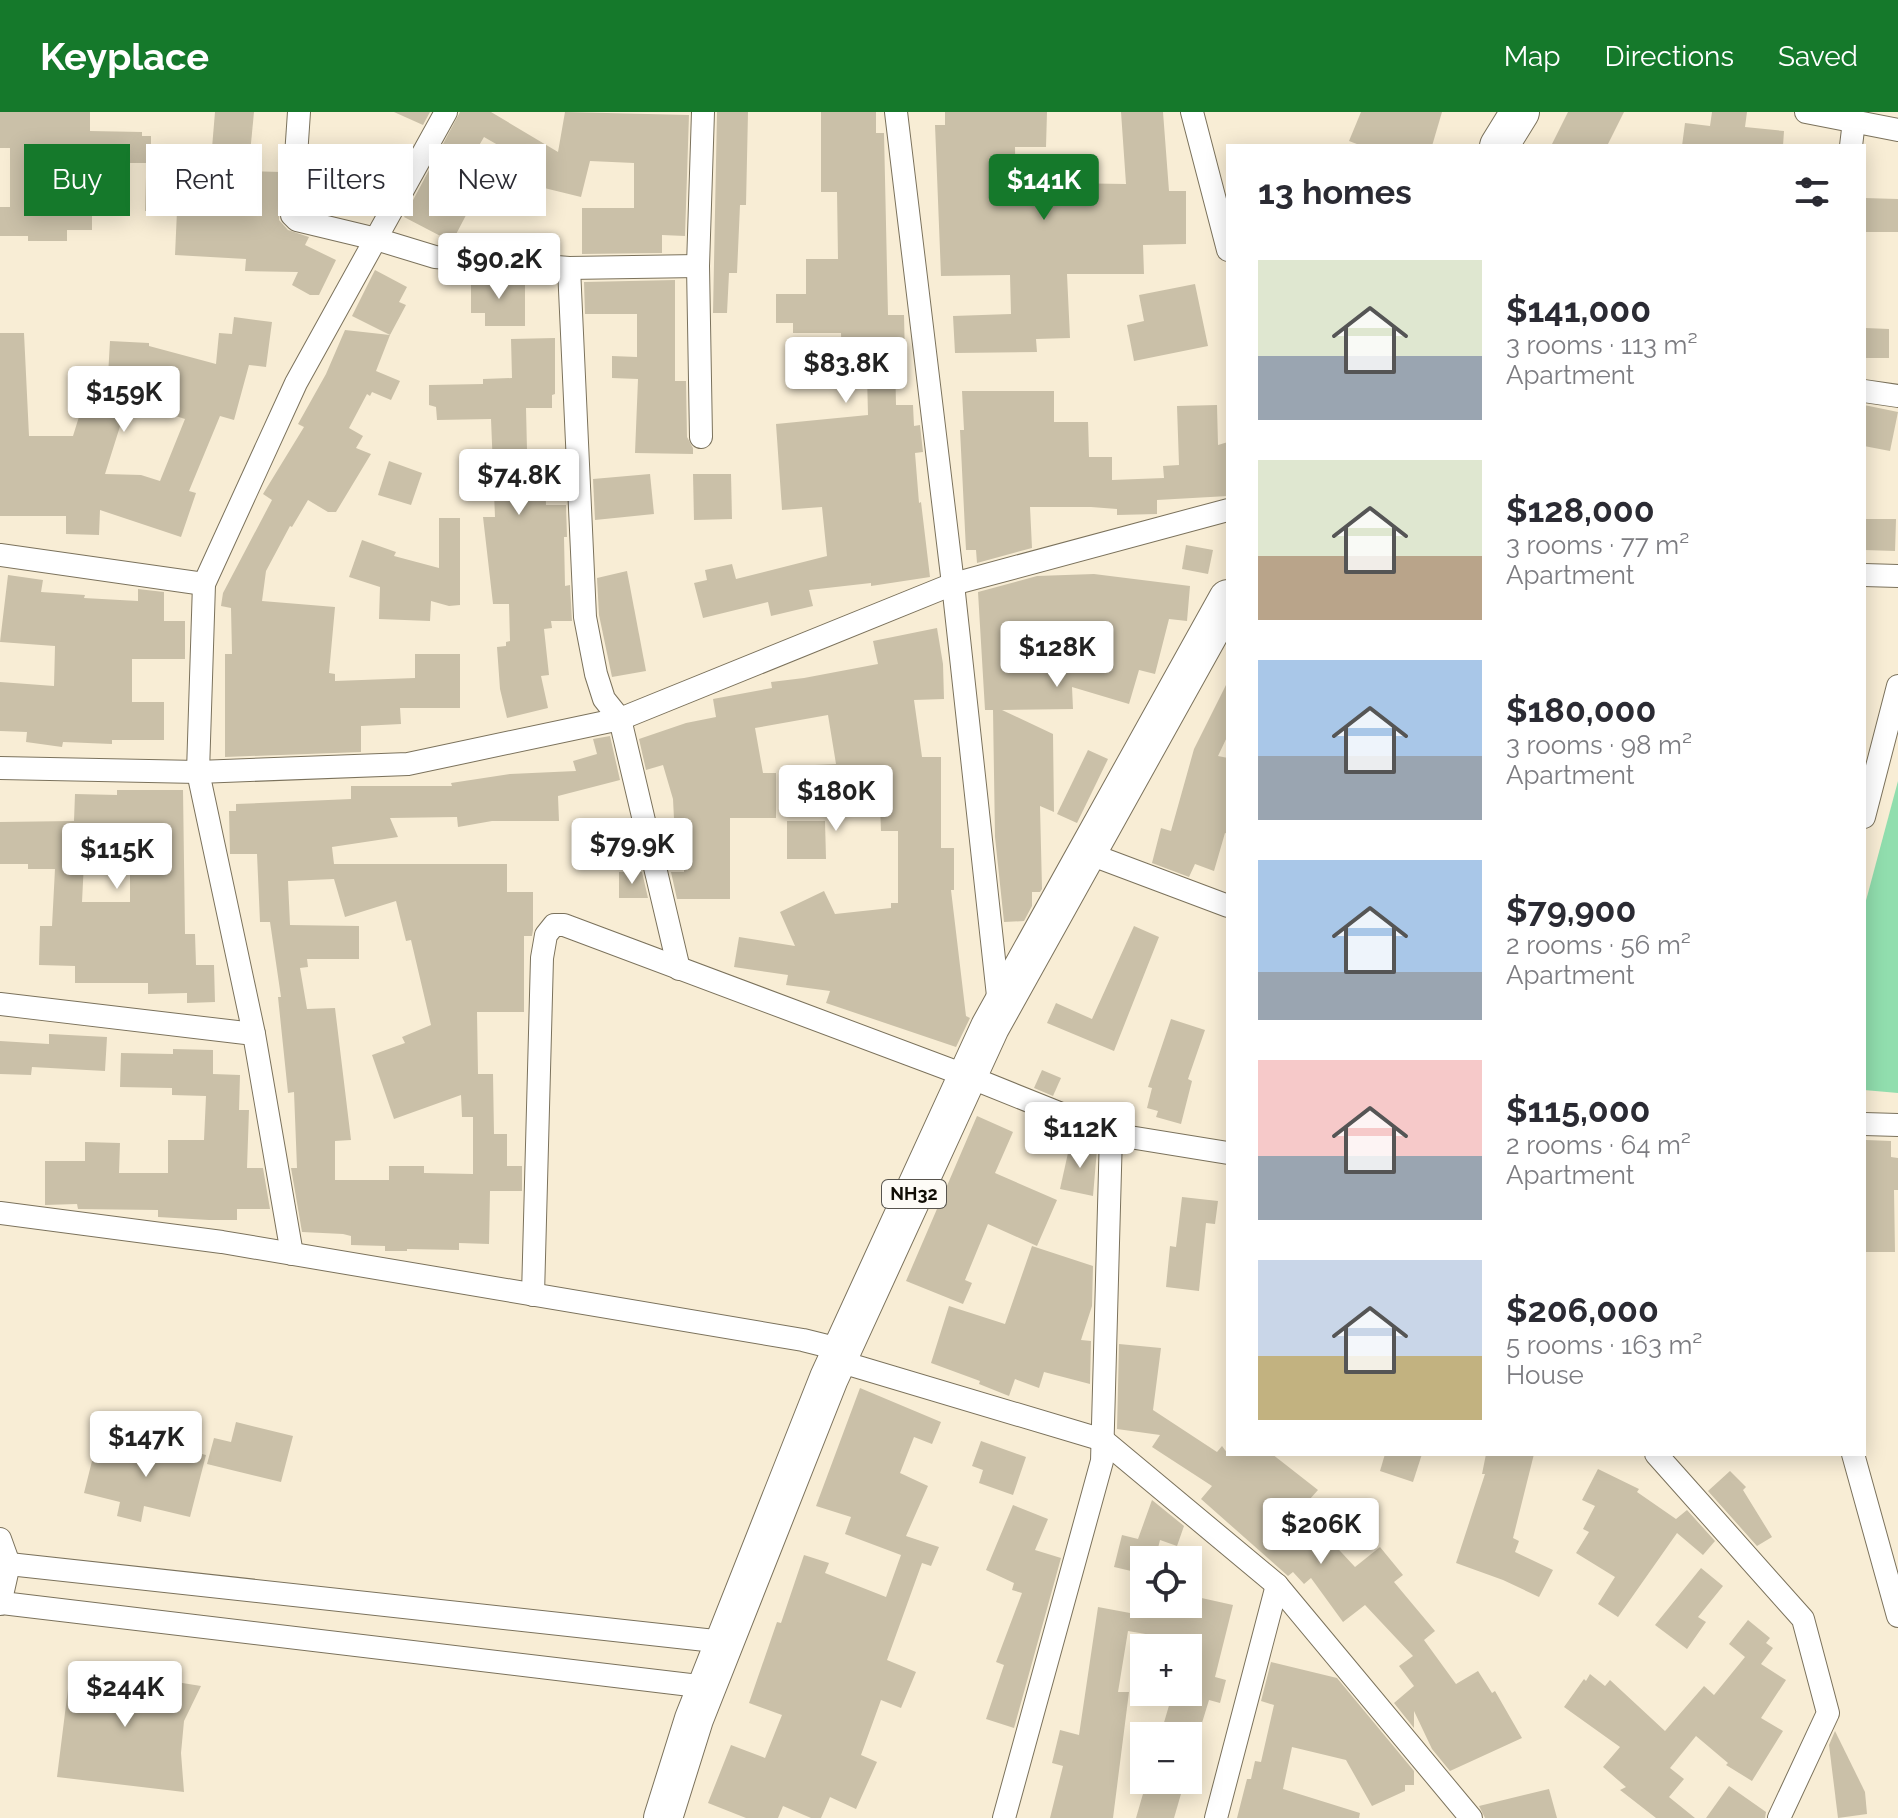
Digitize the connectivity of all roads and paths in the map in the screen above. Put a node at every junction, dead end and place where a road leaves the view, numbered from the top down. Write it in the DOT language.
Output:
graph roads {
  1 [pos="299,112"];
  2 [pos="446,112"];
  3 [pos="703,112"];
  4 [pos="896,112"];
  5 [pos="1192,112"];
  6 [pos="1520,112"];
  7 [pos="1806,112"];
  8 [pos="1854,121"];
  9 [pos="1898,130"];
  10 [pos="1500,144"];
  11 [pos="1851,144"];
  12 [pos="376,239"];
  13 [pos="1226,242"];
  14 [pos="698,266"];
  15 [pos="569,268"];
  16 [pos="1866,391"];
  17 [pos="1898,396"];
  18 [pos="701,437"];
  19 [pos="1226,511"];
  20 [pos="0,555"];
  21 [pos="1866,575"];
  22 [pos="1898,576"];
  23 [pos="204,584"];
  24 [pos="953,584"];
  25 [pos="1226,603"];
  26 [pos="1898,686"];
  27 [pos="620,719"];
  28 [pos="0,768"];
  29 [pos="198,772"];
  30 [pos="1866,809"];
  31 [pos="1087,853"];
  32 [pos="1226,905"];
  33 [pos="679,969"];
  34 [pos="0,1004"];
  35 [pos="999,1009"];
  36 [pos="254,1034"];
  37 [pos="967,1076"];
  38 [pos="1866,1124"];
  39 [pos="1898,1125"];
  40 [pos="1111,1134"];
  41 [pos="1226,1153"];
  42 [pos="0,1213"];
  43 [pos="292,1254"];
  44 [pos="533,1295"];
  45 [pos="841,1355"];
  46 [pos="1103,1440"];
  47 [pos="1658,1456"];
  48 [pos="1854,1456"];
  49 [pos="0,1539"];
  50 [pos="9,1564"];
  51 [pos="1277,1585"];
  52 [pos="1,1603"];
  53 [pos="1898,1616"];
  54 [pos="724,1642"];
  55 [pos="707,1687"];
  56 [pos="663,1818"];
  57 [pos="1004,1818"];
  58 [pos="1216,1818"];
  59 [pos="1471,1818"];
  60 [pos="1779,1818"];
  1 -- 12 [label="street"];
  2 -- 12 [label="street"];
  3 -- 14 [label="street"];
  4 -- 24 [label="street"];
  5 -- 13 [label="street"];
  6 -- 10 [label="highway"];
  7 -- 8 [label="street"];
  8 -- 9 [label="street"];
  8 -- 11 [label="street"];
  12 -- 15 [label="street"];
  12 -- 23 [label="street"];
  14 -- 15 [label="street"];
  14 -- 18 [label="street"];
  15 -- 27 [label="street"];
  16 -- 17 [label="street"];
  19 -- 24 [label="street"];
  20 -- 23 [label="street"];
  21 -- 22 [label="street"];
  23 -- 29 [label="street"];
  24 -- 27 [label="street"];
  24 -- 35 [label="street"];
  25 -- 31 [label="highway, NH32"];
  26 -- 30 [label="street"];
  27 -- 29 [label="street"];
  27 -- 33 [label="street"];
  28 -- 29 [label="street"];
  29 -- 36 [label="street"];
  31 -- 32 [label="street"];
  31 -- 35 [label="highway, NH32"];
  33 -- 37 [label="street"];
  33 -- 44 [label="street"];
  34 -- 36 [label="street"];
  35 -- 37 [label="highway, NH32"];
  36 -- 43 [label="street"];
  37 -- 40 [label="street"];
  37 -- 45 [label="highway, NH32"];
  38 -- 39 [label="street"];
  40 -- 41 [label="street"];
  40 -- 46 [label="street"];
  42 -- 43 [label="street"];
  43 -- 44 [label="street"];
  44 -- 45 [label="street"];
  45 -- 46 [label="street"];
  45 -- 54 [label="highway, NH32"];
  46 -- 51 [label="street"];
  46 -- 57 [label="street"];
  47 -- 60 [label="street"];
  48 -- 53 [label="street"];
  49 -- 50 [label="street"];
  50 -- 52 [label="street"];
  50 -- 54 [label="street"];
  51 -- 58 [label="street"];
  51 -- 59 [label="street"];
  52 -- 55 [label="street"];
  54 -- 55 [label="highway, NH32"];
  55 -- 56 [label="highway, NH32"];
}
